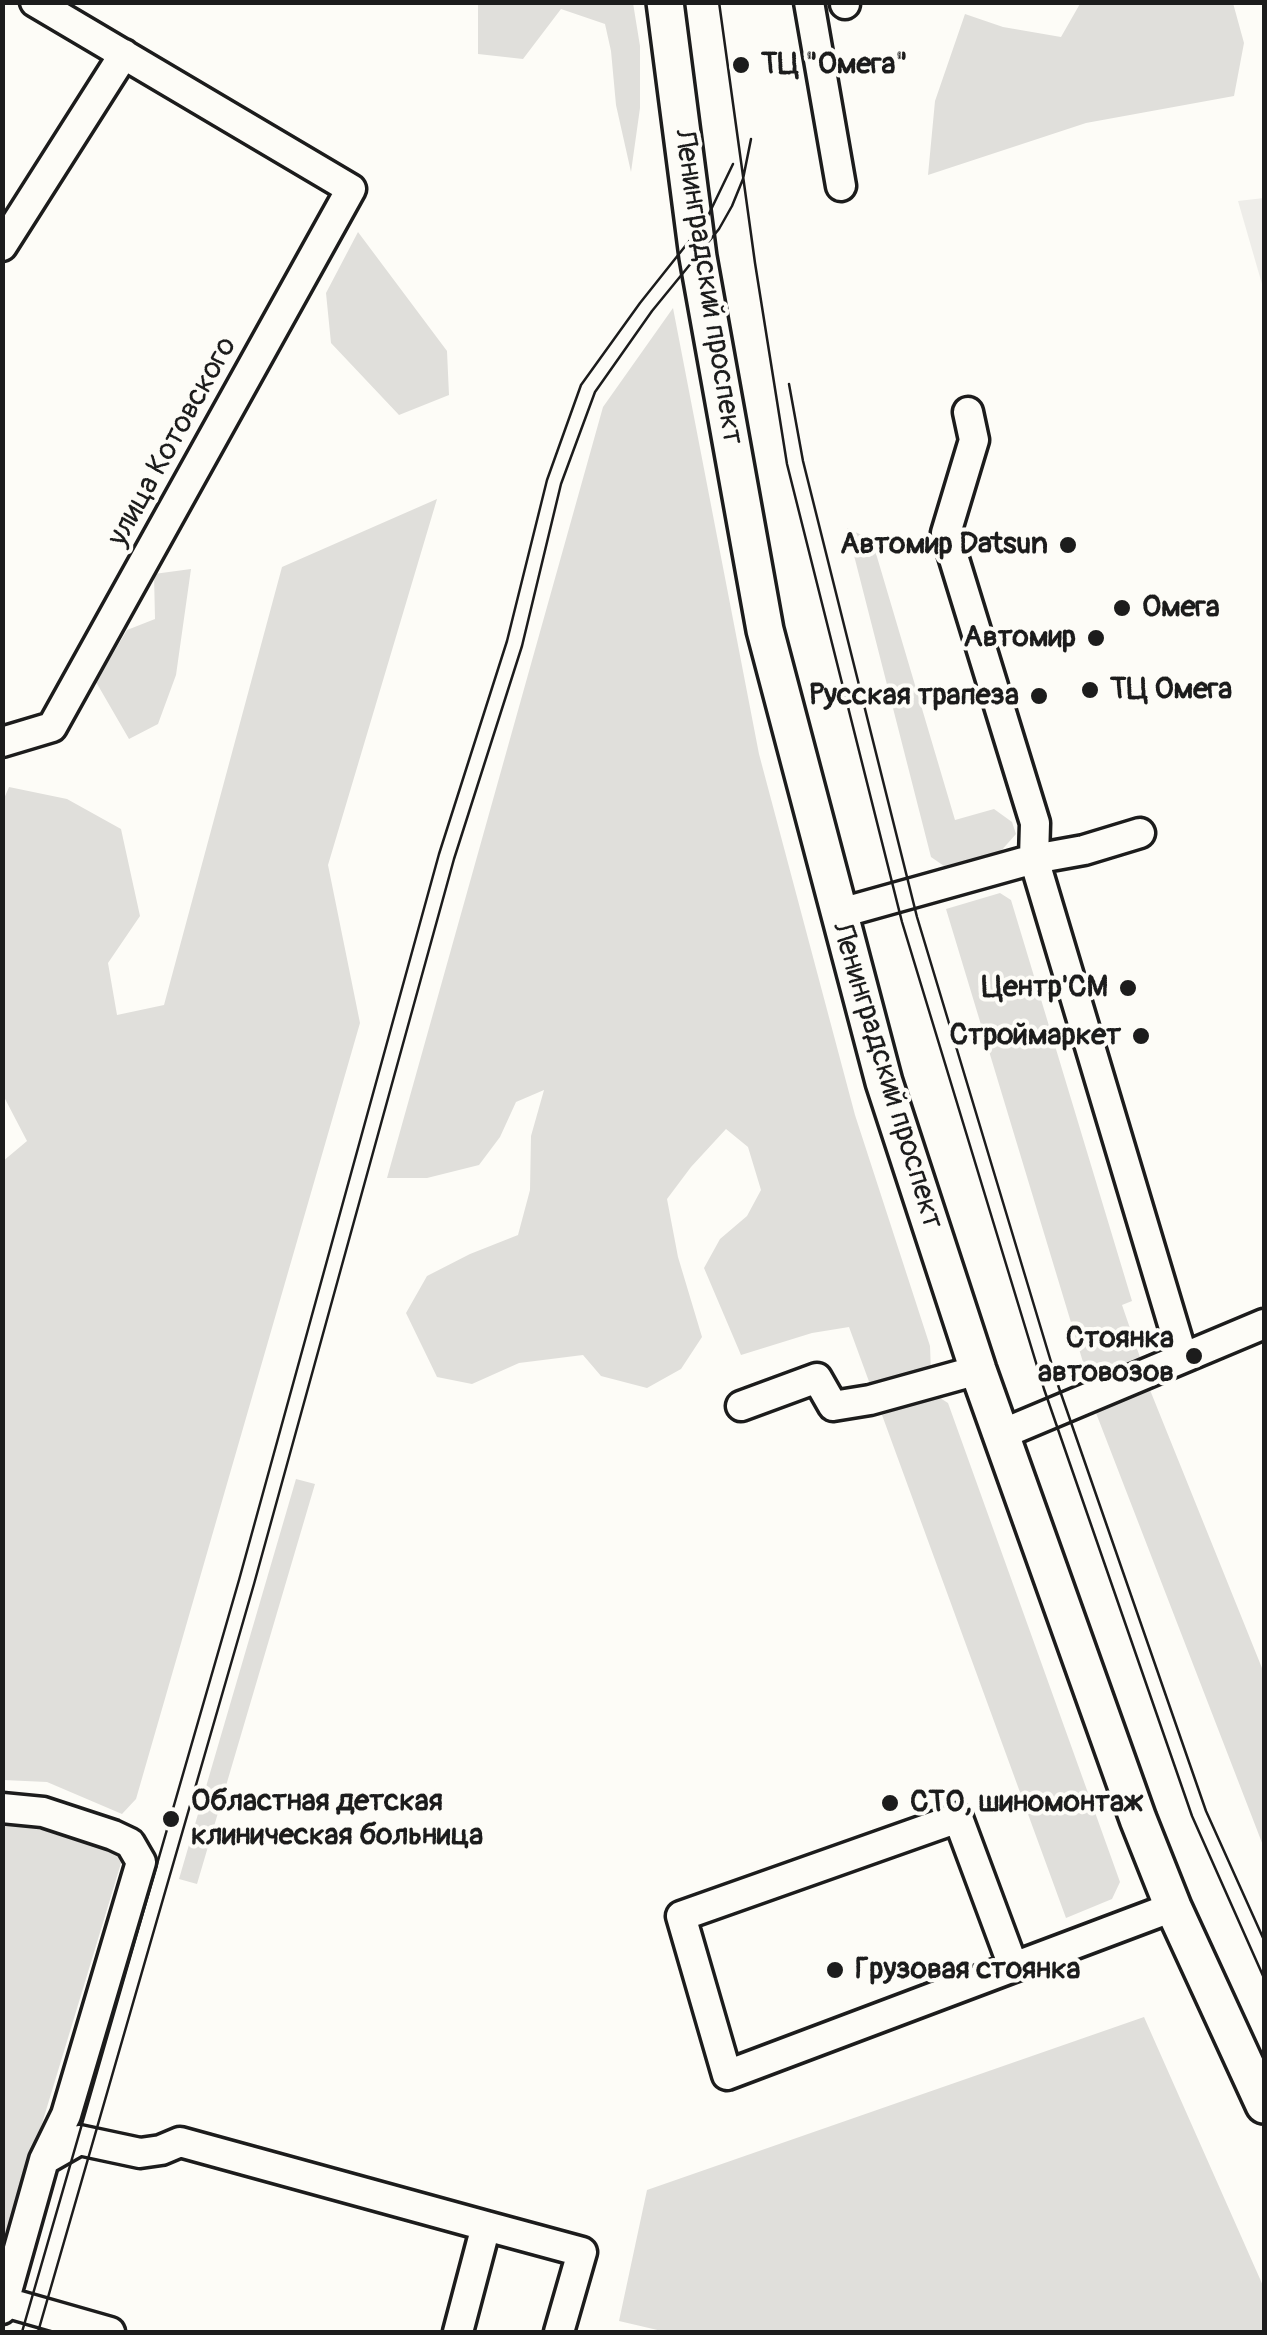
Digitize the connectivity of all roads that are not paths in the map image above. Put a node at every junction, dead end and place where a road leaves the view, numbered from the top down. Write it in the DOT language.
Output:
graph roads {
  1 [pos="36,2"];
  2 [pos="665,2"];
  3 [pos="810,2"];
  4 [pos="124,54"];
  5 [pos="841,186"];
  6 [pos="2,246"];
  7 [pos="968,412"];
  8 [pos="2,742"];
  9 [pos="1140,833"];
  10 [pos="1034,859"];
  11 [pos="838,914"];
  12 [pos="1264,1324"];
  13 [pos="1184,1358"];
  14 [pos="978,1370"];
  15 [pos="742,1406"];
  16 [pos="1002,1434"];
  17 [pos="2,1808"];
  18 [pos="1174,1907"];
  19 [pos="1013,1966"];
  20 [pos="1264,2105"];
  21 [pos="44,2160"];
  22 [pos="486,2226"];
  23 [pos="4,2306"];
  24 [pos="110,2332"];
  25 [pos="458,2332"];
  26 [pos="560,2332"];
  1 -- 4 [label="street"];
  2 -- 11 [label="main road, Ленинградский проспект"];
  3 -- 5 [label="street"];
  4 -- 6 [label="street"];
  4 -- 8 [label="street, улица Котовского"];
  7 -- 10 [label="street"];
  9 -- 10 [label="street"];
  10 -- 11 [label="street"];
  10 -- 13 [label="street"];
  11 -- 14 [label="main road, Ленинградский проспект"];
  12 -- 13 [label="street"];
  13 -- 16 [label="street"];
  14 -- 15 [label="street"];
  14 -- 16 [label="main road, Ленинградский проспект"];
  16 -- 18 [label="main road, Ленинградский проспект"];
  17 -- 21 [label="street"];
  18 -- 19 [label="street"];
  18 -- 20 [label="main road, Ленинградский проспект"];
  19 -- 19 [label="street"];
  21 -- 22 [label="street"];
  21 -- 23 [label="street"];
  22 -- 25 [label="street"];
  22 -- 26 [label="street"];
  23 -- 24 [label="street"];
}
